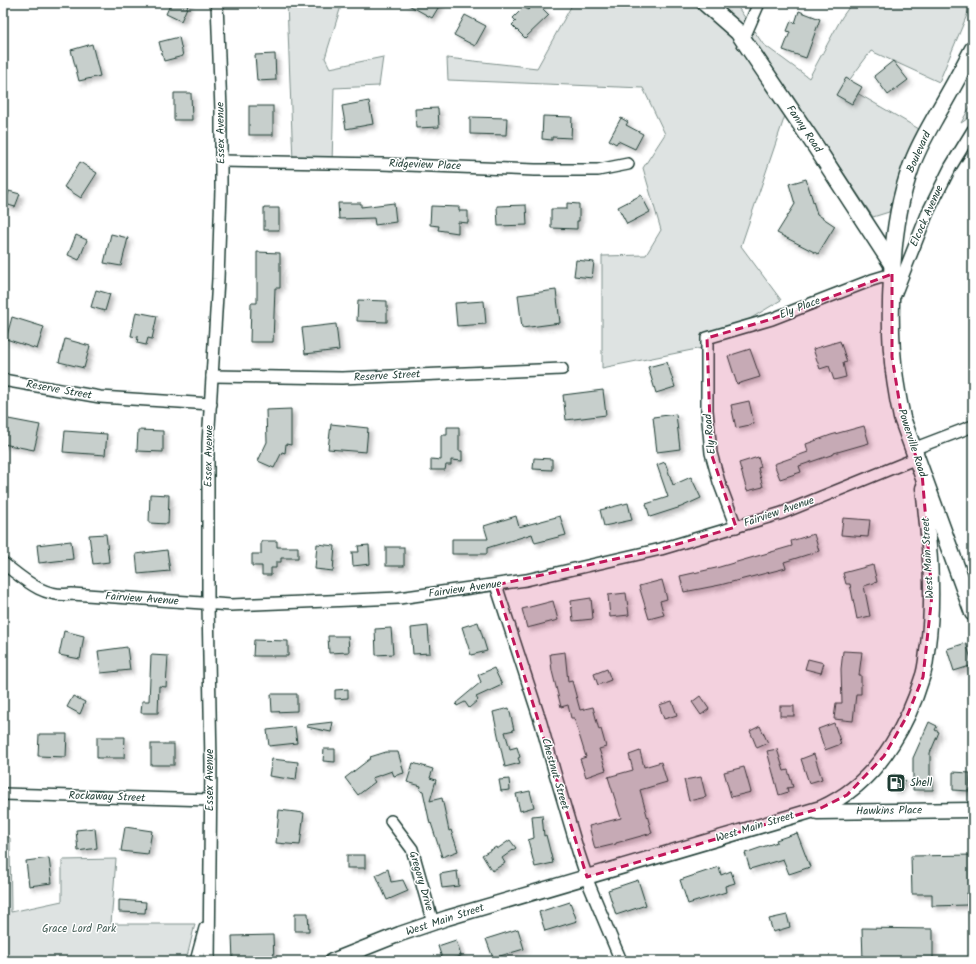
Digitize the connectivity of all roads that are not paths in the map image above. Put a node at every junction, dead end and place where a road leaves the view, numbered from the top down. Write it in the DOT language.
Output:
graph roads {
  1 [pos="216,3"];
  2 [pos="705,3"];
  3 [pos="759,3"];
  4 [pos="743,40"];
  5 [pos="973,49"];
  6 [pos="973,130"];
  7 [pos="221,161"];
  8 [pos="628,164"];
  9 [pos="892,269"];
  10 [pos="890,306"];
  11 [pos="707,338"];
  12 [pos="562,369"];
  13 [pos="212,376"];
  14 [pos="3,380"];
  15 [pos="211,404"];
  16 [pos="973,426"];
  17 [pos="915,453"];
  18 [pos="922,473"];
  19 [pos="736,527"];
  20 [pos="3,563"];
  21 [pos="496,585"];
  22 [pos="208,603"];
  23 [pos="973,613"];
  24 [pos="3,794"];
  25 [pos="210,800"];
  26 [pos="973,810"];
  27 [pos="805,812"];
  28 [pos="391,821"];
  29 [pos="587,877"];
  30 [pos="209,910"];
  31 [pos="433,923"];
  32 [pos="336,960"];
  33 [pos="196,961"];
  34 [pos="210,961"];
  35 [pos="620,961"];
  1 -- 7 [label="street, Essex Avenue"];
  2 -- 4 [label="main road, Fanny Road"];
  3 -- 4 [label="street"];
  4 -- 9 [label="main road, Fanny Road"];
  5 -- 9 [label="main road, Boulevard"];
  6 -- 10 [label="street, Elcock Avenue"];
  7 -- 8 [label="street, Ridgeview Place"];
  7 -- 13 [label="street, Essex Avenue"];
  9 -- 10 [label="main road, Powerville Road"];
  9 -- 11 [label="street, Ely Place"];
  10 -- 17 [label="main road, Powerville Road"];
  11 -- 19 [label="street, Ely Road"];
  12 -- 13 [label="street, Reserve Street"];
  13 -- 15 [label="street, Essex Avenue"];
  14 -- 15 [label="street, Reserve Street"];
  15 -- 22 [label="street, Essex Avenue"];
  16 -- 17 [label="street, Fairview Avenue"];
  17 -- 18 [label="main road, Powerville Road"];
  17 -- 19 [label="street, Fairview Avenue"];
  18 -- 23 [label="main road, Powerville Road"];
  18 -- 27 [label="street, West Main Street"];
  19 -- 21 [label="street, Fairview Avenue"];
  20 -- 22 [label="street, Fairview Avenue"];
  21 -- 22 [label="street, Fairview Avenue"];
  21 -- 29 [label="street, Chestnut Street"];
  22 -- 25 [label="street, Essex Avenue"];
  24 -- 25 [label="street, Rockaway Street"];
  25 -- 30 [label="street, Essex Avenue"];
  26 -- 27 [label="street, Hawkins Place"];
  27 -- 29 [label="street, West Main Street"];
  28 -- 31 [label="street, Gregory Drive"];
  29 -- 31 [label="street, West Main Street"];
  29 -- 35 [label="street, Chestnut Street"];
  30 -- 33 [label="street, Essex Avenue"];
  30 -- 34 [label="street, Essex Avenue"];
  31 -- 32 [label="street, West Main Street"];
}
